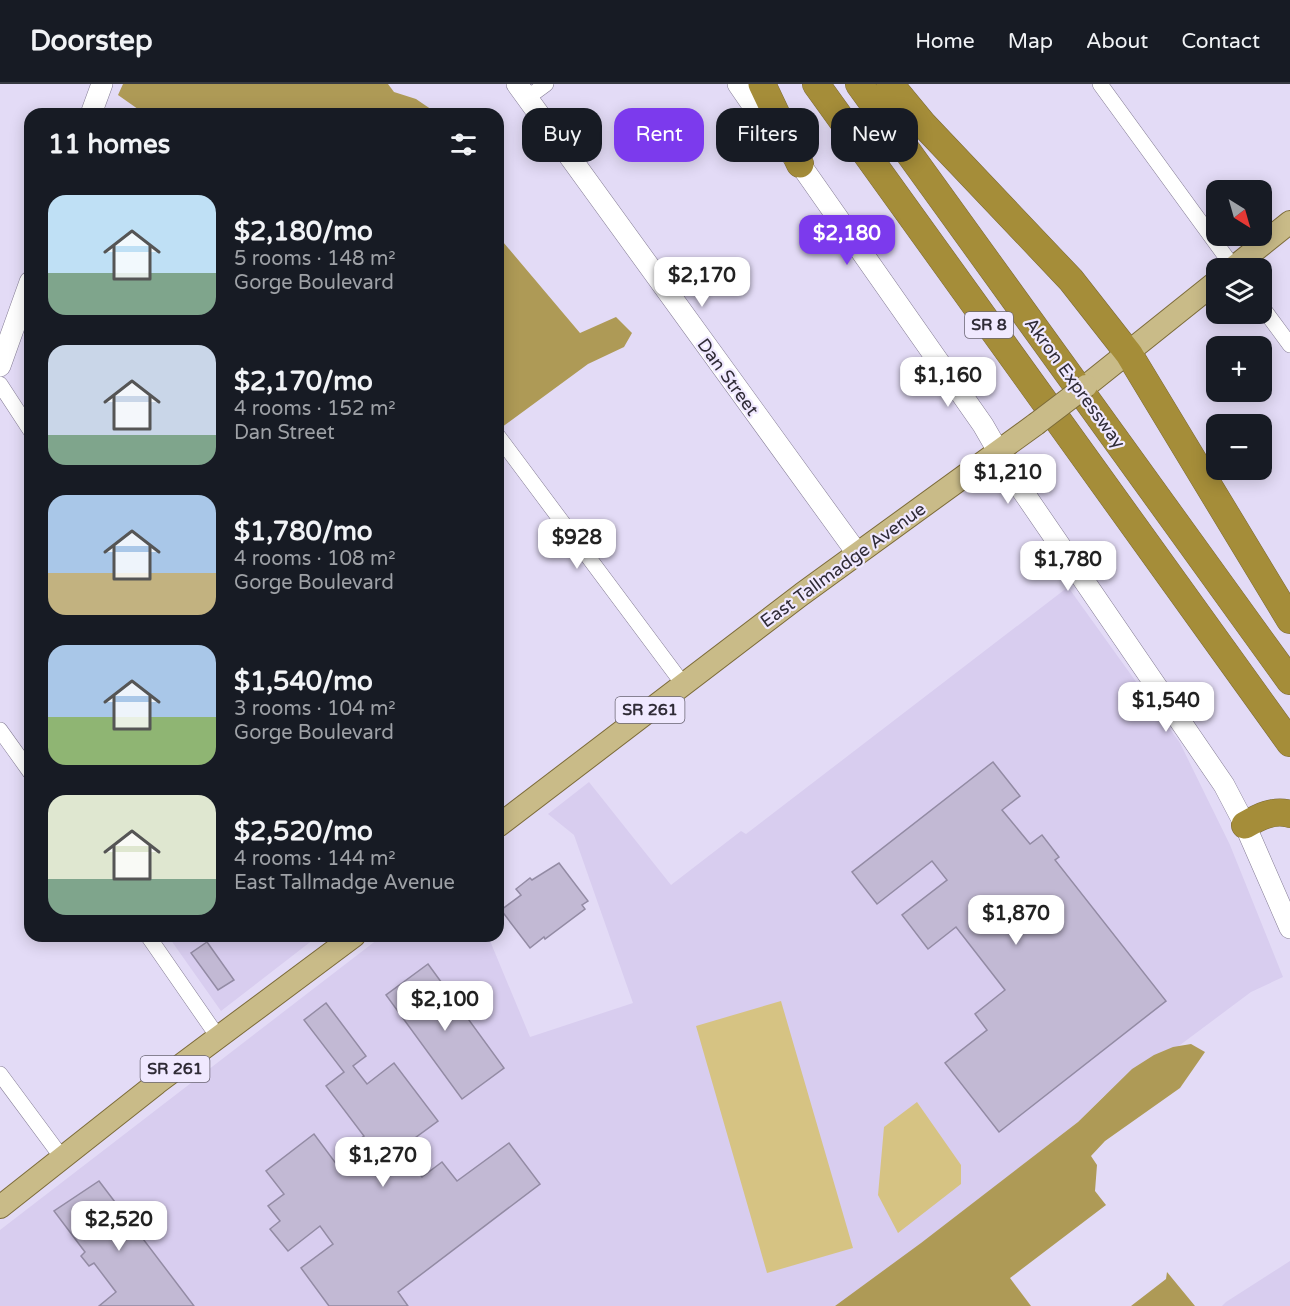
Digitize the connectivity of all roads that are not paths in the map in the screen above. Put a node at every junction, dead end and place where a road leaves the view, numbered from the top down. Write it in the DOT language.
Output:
graph roads {
  1 [pos="102,84"];
  2 [pos="546,84"];
  3 [pos="738,84"];
  4 [pos="762,84"];
  5 [pos="816,84"];
  6 [pos="859,84"];
  7 [pos="890,84"];
  8 [pos="1100,84"];
  9 [pos="522,91"];
  10 [pos="93,108"];
  11 [pos="800,164"];
  12 [pos="1290,222"];
  13 [pos="1226,258"];
  14 [pos="1245,258"];
  15 [pos="1206,290"];
  16 [pos="24,299"];
  17 [pos="1272,321"];
  18 [pos="1290,345"];
  19 [pos="1129,354"];
  20 [pos="0,366"];
  21 [pos="0,384"];
  22 [pos="24,421"];
  23 [pos="504,444"];
  24 [pos="999,452"];
  25 [pos="857,553"];
  26 [pos="1290,620"];
  27 [pos="1290,681"];
  28 [pos="683,684"];
  29 [pos="0,730"];
  30 [pos="1290,743"];
  31 [pos="24,764"];
  32 [pos="1290,814"];
  33 [pos="504,821"];
  34 [pos="1245,825"];
  35 [pos="1290,928"];
  36 [pos="152,942"];
  37 [pos="346,942"];
  38 [pos="219,1037"];
  39 [pos="0,1074"];
  40 [pos="63,1159"];
  41 [pos="0,1207"];
  1 -- 10 [label="street"];
  2 -- 9 [label="street"];
  3 -- 11 [label="street"];
  4 -- 11 [label="highway"];
  5 -- 30 [label="highway, Akron Expressway / SR 8"];
  6 -- 27 [label="highway, Akron Expressway / SR 8"];
  7 -- 19 [label="highway"];
  8 -- 13 [label="street"];
  9 -- 25 [label="street, Dan Street"];
  11 -- 24 [label="street"];
  12 -- 14 [label="main road"];
  15 -- 19 [label="main road, East Tallmadge Avenue / SR 261"];
  16 -- 20 [label="street"];
  17 -- 18 [label="street"];
  19 -- 24 [label="main road, East Tallmadge Avenue / SR 261, bridge"];
  19 -- 26 [label="highway"];
  21 -- 22 [label="street"];
  23 -- 28 [label="street"];
  24 -- 25 [label="main road, East Tallmadge Avenue / SR 261"];
  24 -- 34 [label="street"];
  25 -- 28 [label="main road, East Tallmadge Avenue / SR 261"];
  28 -- 33 [label="main road, East Tallmadge Avenue / SR 261"];
  29 -- 31 [label="street"];
  32 -- 34 [label="highway"];
  34 -- 35 [label="street"];
  36 -- 38 [label="street"];
  37 -- 38 [label="main road, SR 261"];
  38 -- 40 [label="main road, SR 261"];
  39 -- 40 [label="street"];
  40 -- 41 [label="main road, SR 261"];
}
